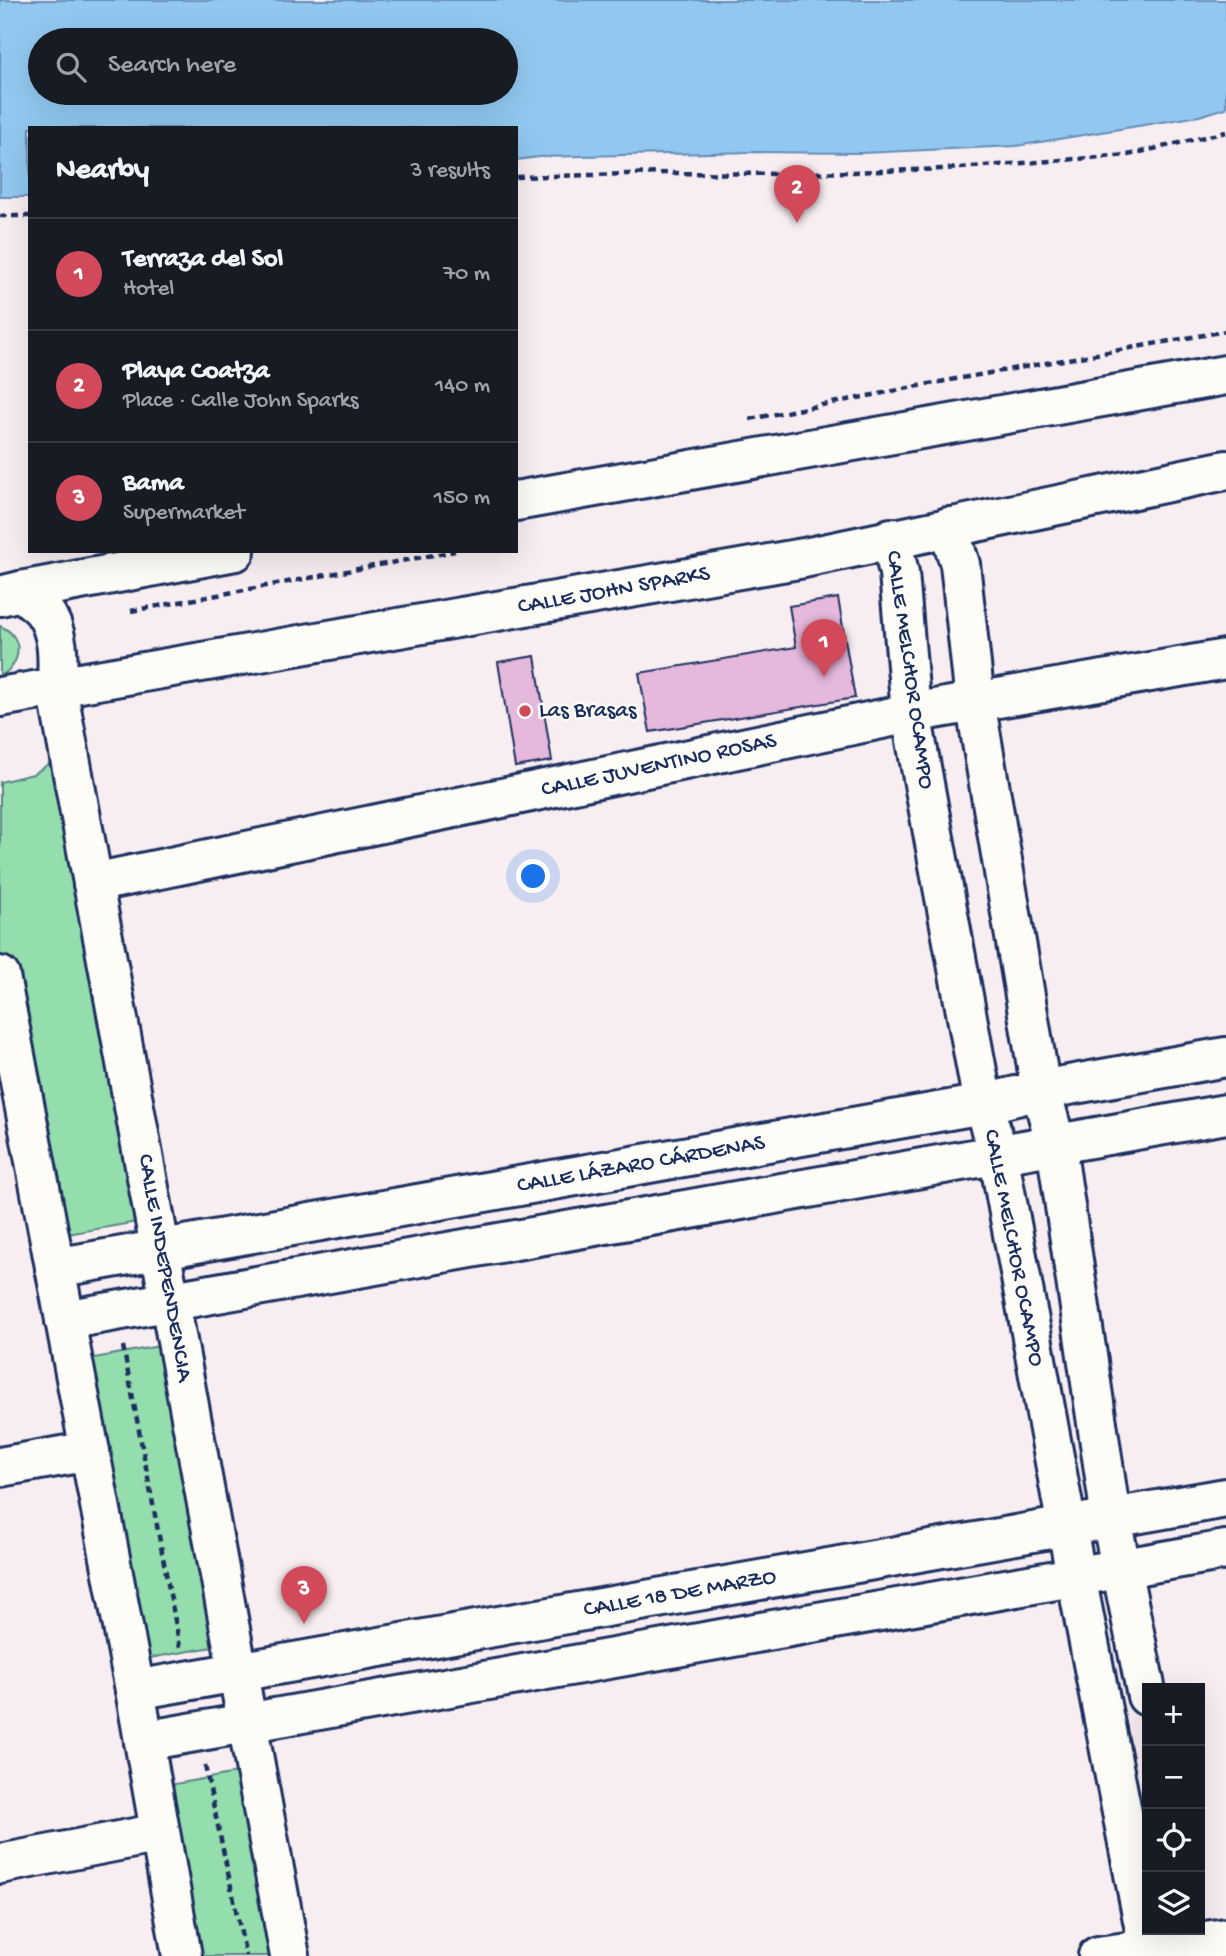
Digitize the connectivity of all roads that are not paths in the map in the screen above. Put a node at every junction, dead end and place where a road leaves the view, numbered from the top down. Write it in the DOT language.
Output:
graph roads {
  1 [pos="1226,375"];
  2 [pos="1226,470"];
  3 [pos="518,501"];
  4 [pos="948,527"];
  5 [pos="891,538"];
  6 [pos="225,553"];
  7 [pos="10,594"];
  8 [pos="1226,659"];
  9 [pos="57,687"];
  10 [pos="0,697"];
  11 [pos="975,701"];
  12 [pos="911,713"];
  13 [pos="93,883"];
  14 [pos="0,976"];
  15 [pos="1226,1057"];
  16 [pos="1041,1090"];
  17 [pos="11,1098"];
  18 [pos="983,1104"];
  19 [pos="1226,1114"];
  20 [pos="1056,1145"];
  21 [pos="998,1153"];
  22 [pos="161,1250"];
  23 [pos="55,1268"];
  24 [pos="171,1302"];
  25 [pos="65,1320"];
  26 [pos="90,1451"];
  27 [pos="0,1467"];
  28 [pos="1226,1498"];
  29 [pos="1111,1518"];
  30 [pos="1067,1526"];
  31 [pos="1226,1550"];
  32 [pos="1121,1569"];
  33 [pos="1076,1576"];
  34 [pos="239,1672"];
  35 [pos="1144,1683"];
  36 [pos="135,1690"];
  37 [pos="248,1723"];
  38 [pos="144,1741"];
  39 [pos="160,1833"];
  40 [pos="0,1864"];
  41 [pos="1206,1941"];
  42 [pos="1150,1952"];
  43 [pos="182,1956"];
  44 [pos="290,1956"];
  45 [pos="1098,1956"];
  1 -- 3 [label="street"];
  2 -- 4 [label="street, CALLE JOHN SPARKS"];
  4 -- 5 [label="street, CALLE JOHN SPARKS"];
  4 -- 11 [label="street"];
  5 -- 9 [label="street, CALLE JOHN SPARKS"];
  5 -- 12 [label="street, CALLE MELCHOR OCAMPO"];
  6 -- 7 [label="street"];
  7 -- 9 [label="street, CALLE INDEPENDENCIA"];
  8 -- 11 [label="street, CALLE JUVENTINO ROSAS"];
  9 -- 10 [label="street, CALLE JOHN SPARKS"];
  9 -- 13 [label="street, CALLE INDEPENDENCIA"];
  11 -- 12 [label="street, CALLE JUVENTINO ROSAS"];
  11 -- 16 [label="street"];
  12 -- 13 [label="street, CALLE JUVENTINO ROSAS"];
  12 -- 18 [label="street, CALLE MELCHOR OCAMPO"];
  13 -- 22 [label="street, CALLE INDEPENDENCIA"];
  14 -- 17 [label="street"];
  15 -- 16 [label="street, CALLE LÁZARO CÁRDENAS"];
  16 -- 18 [label="street, CALLE LÁZARO CÁRDENAS"];
  16 -- 20 [label="street"];
  17 -- 23 [label="street"];
  18 -- 21 [label="street, CALLE MELCHOR OCAMPO"];
  18 -- 22 [label="street, CALLE LÁZARO CÁRDENAS"];
  19 -- 20 [label="street"];
  20 -- 21 [label="street"];
  20 -- 29 [label="street"];
  21 -- 24 [label="street"];
  21 -- 30 [label="street, CALLE MELCHOR OCAMPO"];
  22 -- 23 [label="street, CALLE LÁZARO CÁRDENAS"];
  22 -- 24 [label="street, CALLE INDEPENDENCIA"];
  23 -- 25 [label="street"];
  24 -- 25 [label="street"];
  24 -- 34 [label="street, CALLE INDEPENDENCIA"];
  25 -- 26 [label="street"];
  26 -- 27 [label="street"];
  26 -- 36 [label="street"];
  28 -- 29 [label="street, CALLE 18 DE MARZO"];
  29 -- 30 [label="street, CALLE 18 DE MARZO"];
  29 -- 32 [label="street"];
  30 -- 33 [label="street, CALLE MELCHOR OCAMPO"];
  30 -- 34 [label="street, CALLE 18 DE MARZO"];
  31 -- 32 [label="street"];
  32 -- 33 [label="street"];
  32 -- 35 [label="street"];
  33 -- 37 [label="street"];
  33 -- 42 [label="street, CALLE MELCHOR OCAMPO"];
  34 -- 36 [label="street, CALLE 18 DE MARZO"];
  34 -- 37 [label="street, CALLE INDEPENDENCIA"];
  36 -- 38 [label="street"];
  37 -- 38 [label="street"];
  37 -- 44 [label="street, CALLE INDEPENDENCIA"];
  38 -- 39 [label="street"];
  39 -- 40 [label="street"];
  39 -- 43 [label="street"];
  41 -- 42 [label="street"];
  42 -- 45 [label="street"];
}
